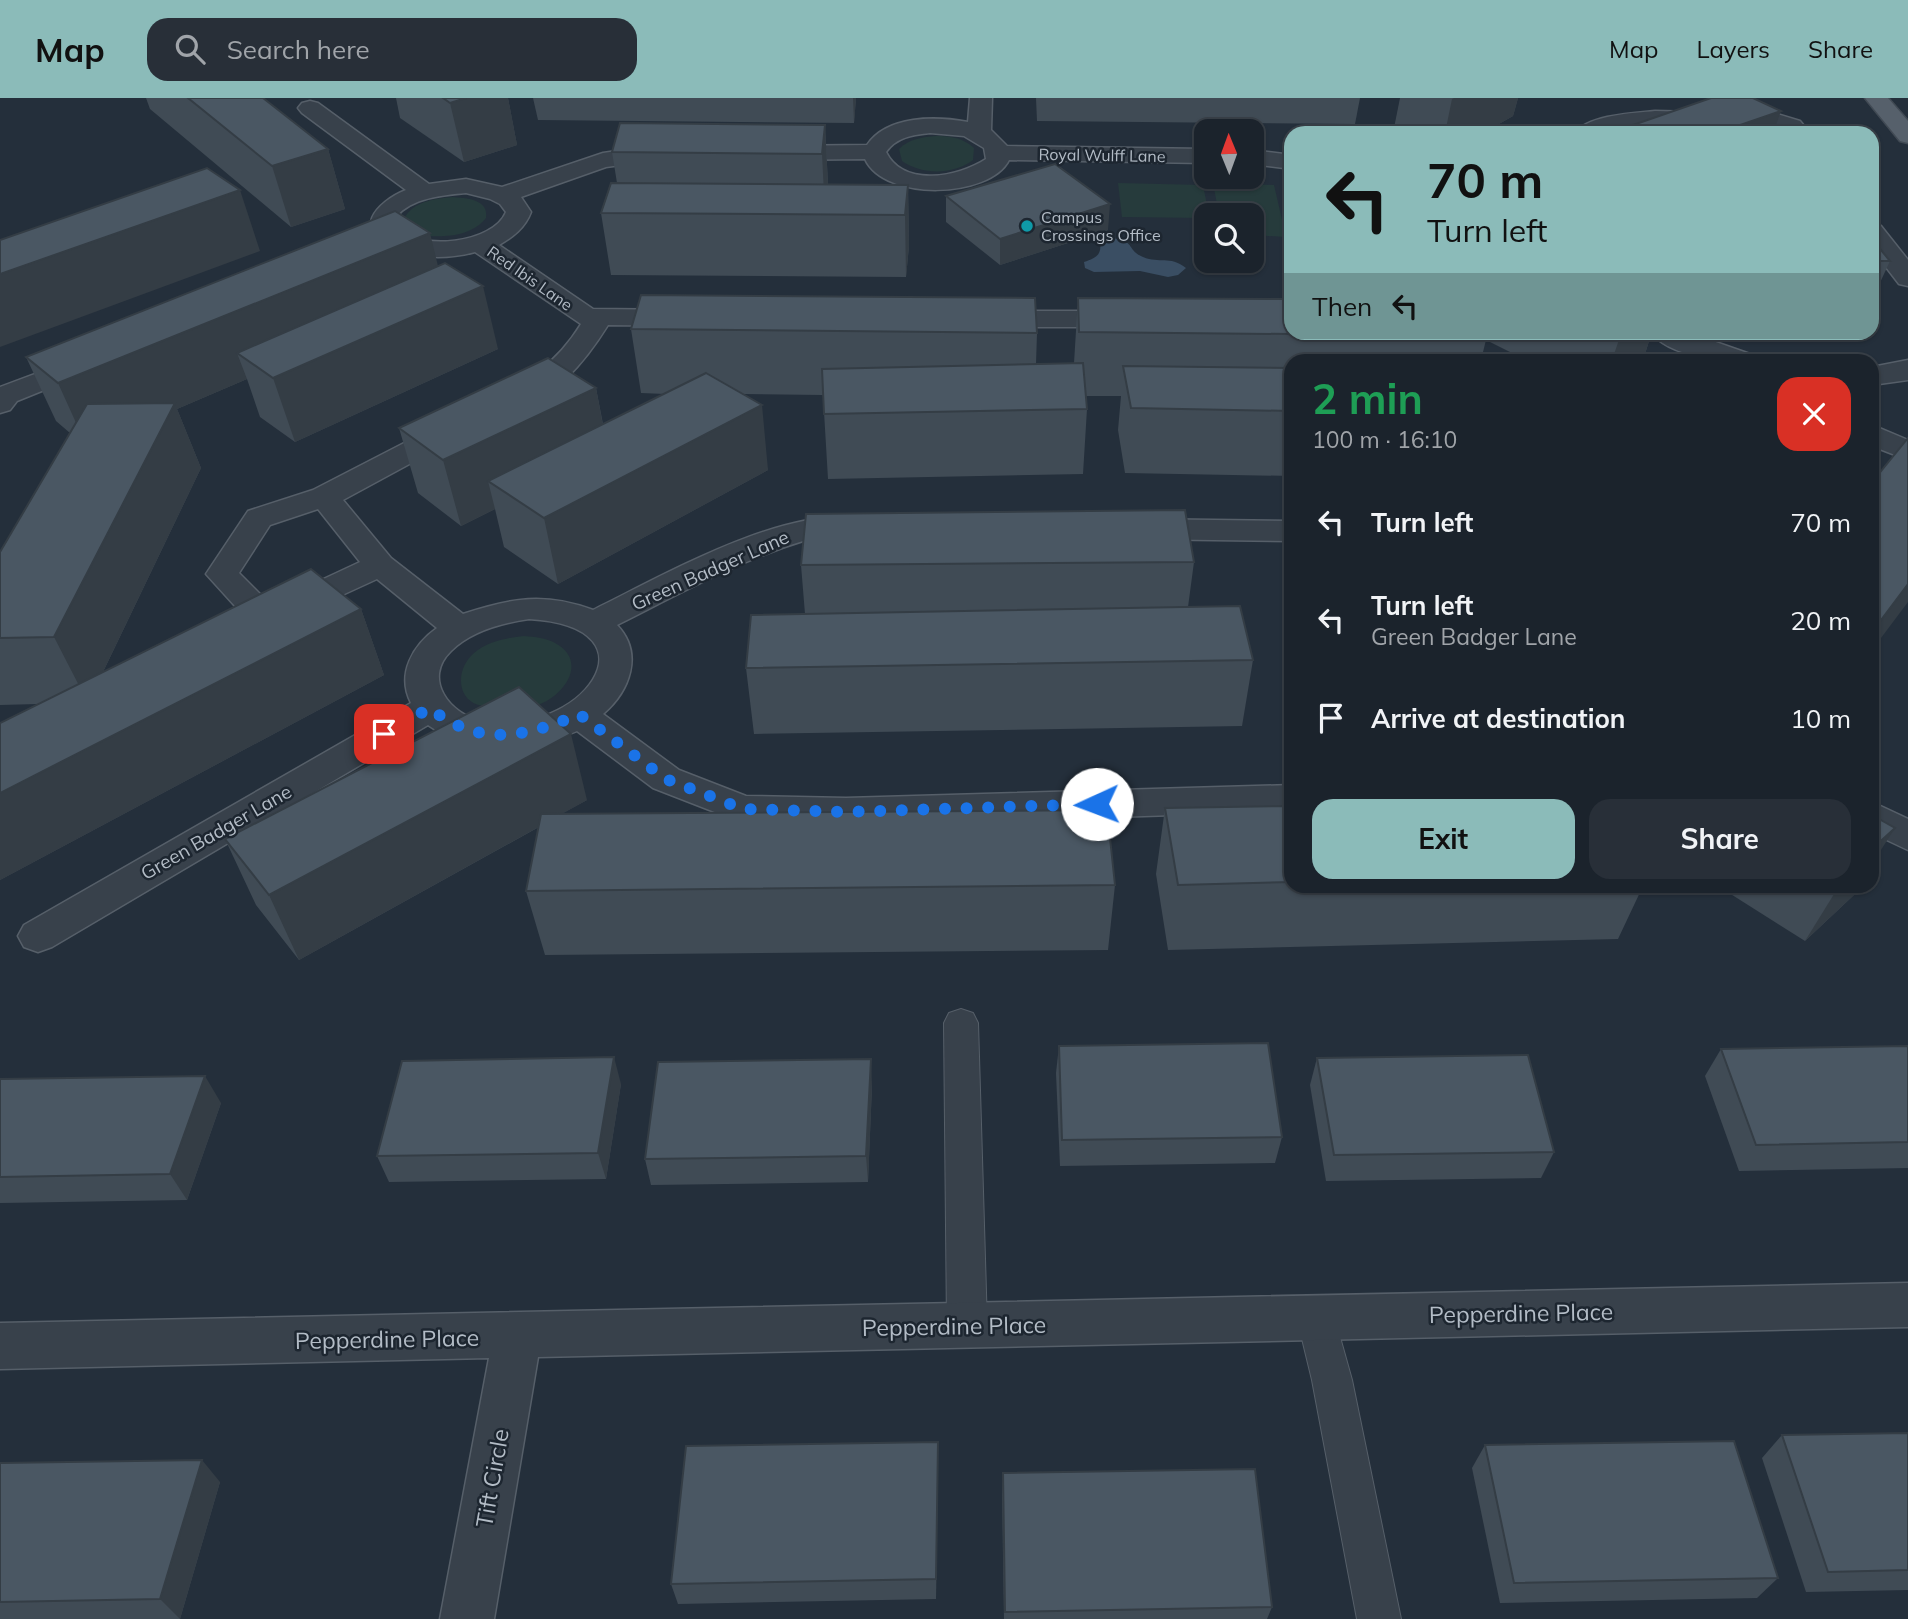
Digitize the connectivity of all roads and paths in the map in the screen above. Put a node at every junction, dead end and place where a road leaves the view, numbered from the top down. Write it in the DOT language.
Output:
graph roads {
  1 [pos="981,98"];
  2 [pos="1876,98"];
  3 [pos="310,108"];
  4 [pos="1606,126"];
  5 [pos="1792,126"];
  6 [pos="979,133"];
  7 [pos="1908,136"];
  8 [pos="874,152"];
  9 [pos="693,153"];
  10 [pos="746,153"];
  11 [pos="999,153"];
  12 [pos="1194,156"];
  13 [pos="1264,159"];
  14 [pos="1284,161"];
  15 [pos="423,191"];
  16 [pos="505,194"];
  17 [pos="393,239"];
  18 [pos="1879,240"];
  19 [pos="479,243"];
  20 [pos="367,250"];
  21 [pos="1908,278"];
  22 [pos="599,317"];
  23 [pos="713,318"];
  24 [pos="963,319"];
  25 [pos="1157,320"];
  26 [pos="1680,340"];
  27 [pos="109,354"];
  28 [pos="1721,354"];
  29 [pos="1908,369"];
  30 [pos="1879,375"];
  31 [pos="0,404"];
  32 [pos="1879,437"];
  33 [pos="1908,450"];
  34 [pos="324,498"];
  35 [pos="879,527"];
  36 [pos="1113,529"];
  37 [pos="1284,531"];
  38 [pos="380,565"];
  39 [pos="594,623"];
  40 [pos="459,628"];
  41 [pos="430,708"];
  42 [pos="579,714"];
  43 [pos="1284,798"];
  44 [pos="1879,820"];
  45 [pos="1908,836"];
  46 [pos="38,936"];
  47 [pos="961,1023"];
  48 [pos="1908,1305"];
  49 [pos="1317,1318"];
  50 [pos="967,1326"];
  51 [pos="517,1336"];
  52 [pos="0,1346"];
  53 [pos="467,1619"];
  54 [pos="1379,1619"];
  1 -- 6 [label="street"];
  2 -- 7 [label="main road"];
  3 -- 15 [label="street"];
  4 -- 5 [label="street"];
  6 -- 8 [label="street"];
  6 -- 11 [label="street"];
  8 -- 10 [label="street"];
  8 -- 11 [label="street"];
  9 -- 16 [label="street"];
  11 -- 12 [label="street, Royal Wulff Lane"];
  13 -- 14 [label="street"];
  15 -- 16 [label="street"];
  15 -- 17 [label="street"];
  16 -- 19 [label="street"];
  17 -- 19 [label="street"];
  17 -- 20 [label="street"];
  18 -- 21 [label="street"];
  19 -- 22 [label="street, Red Ibis Lane"];
  22 -- 23 [label="street, Red Ibis Lane"];
  22 -- 34 [label="street"];
  24 -- 25 [label="street"];
  26 -- 28 [label="street"];
  27 -- 31 [label="street"];
  29 -- 30 [label="street"];
  32 -- 33 [label="street"];
  34 -- 38 [label="street"];
  34 -- 38 [label="street"];
  35 -- 39 [label="street, Green Badger Lane"];
  36 -- 37 [label="street"];
  38 -- 40 [label="street"];
  39 -- 40 [label="street"];
  39 -- 42 [label="street"];
  40 -- 41 [label="street"];
  41 -- 42 [label="street"];
  41 -- 46 [label="street, Green Badger Lane"];
  42 -- 43 [label="street"];
  44 -- 45 [label="street"];
  47 -- 50 [label="lane"];
  48 -- 49 [label="street, Pepperdine Place"];
  49 -- 50 [label="street, Pepperdine Place"];
  49 -- 54 [label="lane"];
  50 -- 51 [label="street, Pepperdine Place"];
  51 -- 52 [label="street, Pepperdine Place"];
  51 -- 53 [label="street, Tift Circle"];
}
